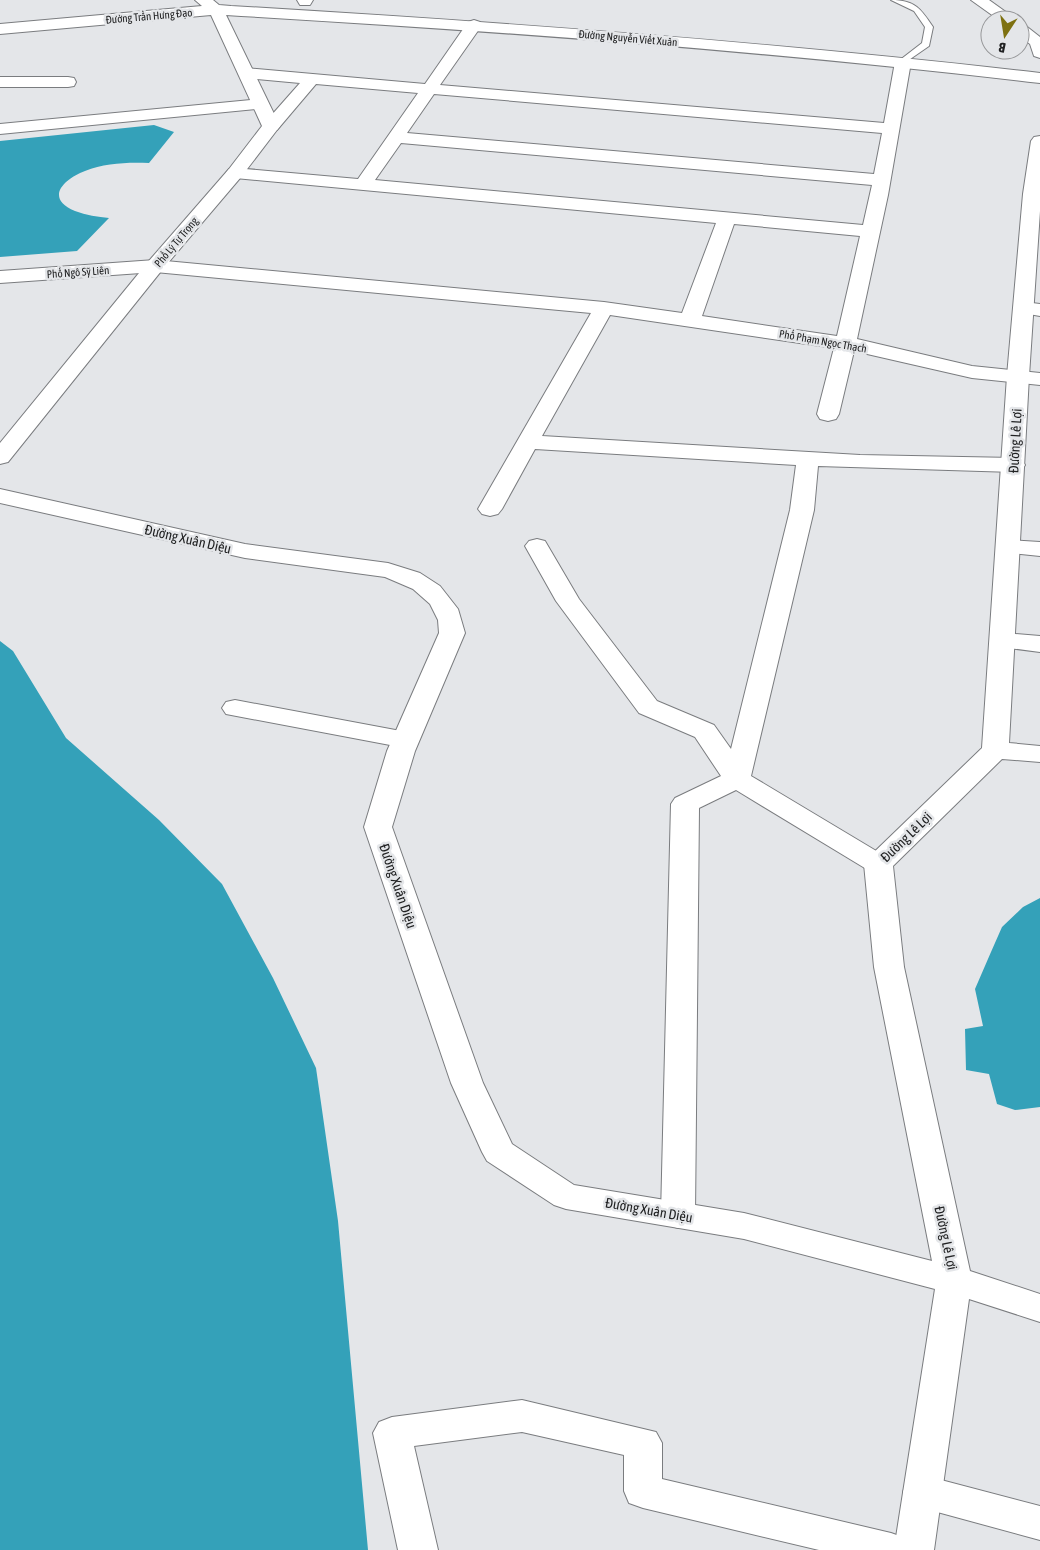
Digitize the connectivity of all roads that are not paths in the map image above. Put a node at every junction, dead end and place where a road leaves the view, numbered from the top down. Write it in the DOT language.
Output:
graph roads {
  1 [pos="895,0"];
  2 [pos="979,0"];
  3 [pos="310,1"];
  4 [pos="215,3"];
  5 [pos="994,10"];
  6 [pos="474,25"];
  7 [pos="0,30"];
  8 [pos="1030,37"];
  9 [pos="1040,53"];
  10 [pos="903,62"];
  11 [pos="246,73"];
  12 [pos="1040,78"];
  13 [pos="312,79"];
  14 [pos="0,82"];
  15 [pos="40,82"];
  16 [pos="68,82"];
  17 [pos="429,90"];
  18 [pos="260,104"];
  19 [pos="55,123"];
  20 [pos="271,126"];
  21 [pos="0,128"];
  22 [pos="892,128"];
  23 [pos="396,137"];
  24 [pos="1040,141"];
  25 [pos="235,173"];
  26 [pos="881,180"];
  27 [pos="364,184"];
  28 [pos="1037,185"];
  29 [pos="727,218"];
  30 [pos="870,231"];
  31 [pos="156,266"];
  32 [pos="0,277"];
  33 [pos="604,308"];
  34 [pos="1032,309"];
  35 [pos="690,320"];
  36 [pos="845,343"];
  37 [pos="1029,378"];
  38 [pos="828,414"];
  39 [pos="529,442"];
  40 [pos="0,457"];
  41 [pos="808,459"];
  42 [pos="1014,464"];
  43 [pos="0,496"];
  44 [pos="490,509"];
  45 [pos="537,546"];
  46 [pos="1008,547"];
  47 [pos="1040,549"];
  48 [pos="1002,641"];
  49 [pos="1040,644"];
  50 [pos="235,708"];
  51 [pos="406,740"];
  52 [pos="995,750"];
  53 [pos="1040,754"];
  54 [pos="737,779"];
  55 [pos="878,864"];
  56 [pos="678,1215"];
  57 [pos="954,1280"];
  58 [pos="1040,1308"];
  59 [pos="922,1492"];
  60 [pos="1040,1523"];
  61 [pos="418,1550"];
  62 [pos="891,1550"];
  63 [pos="914,1550"];
  1 -- 10 [label="lane"];
  2 -- 5 [label="street"];
  3 -- 4 [label="street, Đường Trần Hưng Đạo"];
  4 -- 6 [label="street, Đường Nguyễn Viết Xuân"];
  4 -- 7 [label="street, Đường Trần Hưng Đạo"];
  4 -- 11 [label="street"];
  6 -- 10 [label="street, Đường Nguyễn Viết Xuân"];
  6 -- 17 [label="street"];
  8 -- 9 [label="street"];
  10 -- 12 [label="street, Đường Nguyễn Viết Xuân"];
  10 -- 22 [label="street"];
  11 -- 13 [label="street"];
  11 -- 18 [label="street"];
  13 -- 17 [label="street"];
  13 -- 20 [label="street, Phố Lý Tự Trọng"];
  14 -- 15 [label="street"];
  15 -- 16 [label="street"];
  15 -- 19 [label="street"];
  17 -- 22 [label="street"];
  17 -- 23 [label="street"];
  18 -- 19 [label="street"];
  18 -- 20 [label="street"];
  19 -- 21 [label="street"];
  20 -- 25 [label="street, Phố Lý Tự Trọng"];
  22 -- 26 [label="street"];
  23 -- 26 [label="street"];
  23 -- 27 [label="street"];
  24 -- 28 [label="street, Đường Lê Lợi"];
  25 -- 27 [label="street"];
  25 -- 31 [label="street, Phố Lý Tự Trọng"];
  26 -- 30 [label="street"];
  27 -- 29 [label="street"];
  28 -- 34 [label="street, Đường Lê Lợi"];
  29 -- 30 [label="street"];
  29 -- 35 [label="street"];
  30 -- 36 [label="street"];
  31 -- 32 [label="street, Phố Ngô Sỹ Liên"];
  31 -- 33 [label="street, Phố Ngô Sỹ Liên"];
  31 -- 40 [label="street, Phố Lý Tự Trọng"];
  33 -- 35 [label="street, Phố Phạm Ngọc Thạch"];
  33 -- 39 [label="street"];
  34 -- 37 [label="street, Đường Lê Lợi"];
  35 -- 36 [label="street, Phố Phạm Ngọc Thạch"];
  36 -- 37 [label="street, Phố Phạm Ngọc Thạch"];
  36 -- 38 [label="street"];
  37 -- 42 [label="street, Đường Lê Lợi"];
  39 -- 41 [label="street"];
  39 -- 44 [label="street"];
  41 -- 42 [label="street"];
  41 -- 54 [label="street"];
  42 -- 46 [label="street, Đường Lê Lợi"];
  43 -- 51 [label="street, Đường Xuân Diệu"];
  45 -- 54 [label="street"];
  46 -- 47 [label="street"];
  46 -- 48 [label="street, Đường Lê Lợi"];
  48 -- 49 [label="street"];
  48 -- 52 [label="street, Đường Lê Lợi"];
  50 -- 51 [label="street"];
  51 -- 56 [label="street, Đường Xuân Diệu"];
  52 -- 53 [label="street"];
  52 -- 55 [label="street, Đường Lê Lợi"];
  54 -- 55 [label="street"];
  54 -- 56 [label="street"];
  55 -- 57 [label="street, Đường Lê Lợi"];
  56 -- 57 [label="street, Đường Xuân Diệu"];
  57 -- 58 [label="street, Đường Xuân Diệu"];
  57 -- 59 [label="street, Đường Lê Lợi"];
  59 -- 60 [label="street"];
  59 -- 63 [label="street, Đường Lê Lợi"];
  61 -- 62 [label="street"];
}
